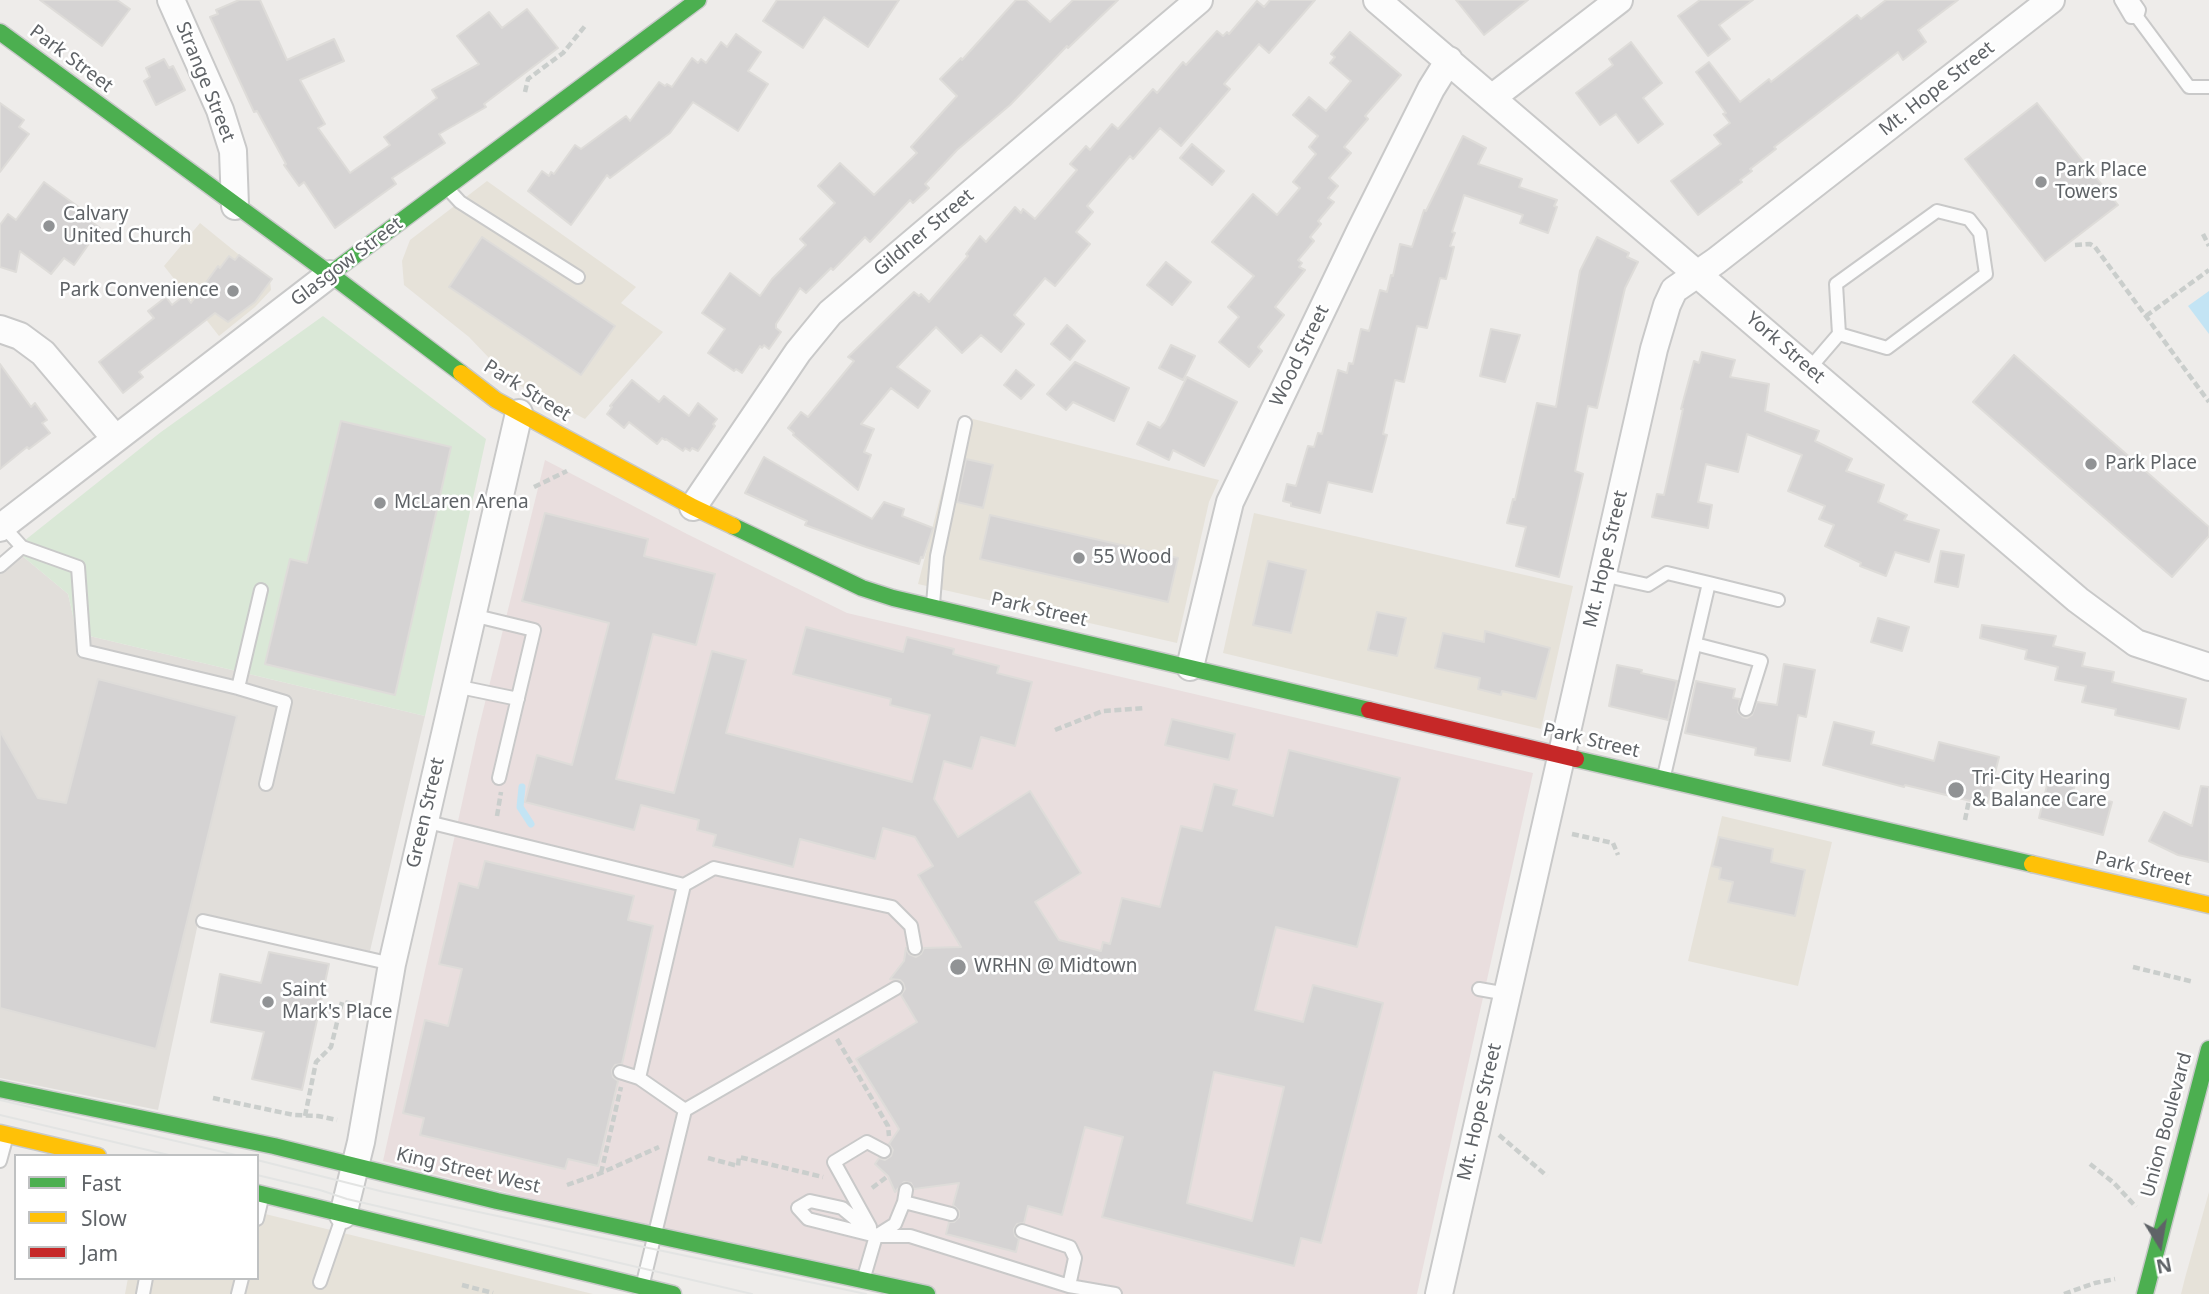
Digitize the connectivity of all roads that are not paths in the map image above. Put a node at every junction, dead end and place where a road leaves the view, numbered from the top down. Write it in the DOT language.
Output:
graph roads {
  1 [pos="171,0"];
  2 [pos="698,0"];
  3 [pos="1199,0"];
  4 [pos="1377,0"];
  5 [pos="1619,0"];
  6 [pos="2051,0"];
  7 [pos="2121,0"];
  8 [pos="2132,0"];
  9 [pos="2137,17"];
  10 [pos="0,32"];
  11 [pos="1449,60"];
  12 [pos="2209,87"];
  13 [pos="1493,97"];
  14 [pos="447,187"];
  15 [pos="235,206"];
  16 [pos="330,274"];
  17 [pos="1700,274"];
  18 [pos="578,277"];
  19 [pos="0,329"];
  20 [pos="1839,334"];
  21 [pos="1810,369"];
  22 [pos="519,413"];
  23 [pos="965,423"];
  24 [pos="115,438"];
  25 [pos="694,507"];
  26 [pos="1,527"];
  27 [pos="22,547"];
  28 [pos="0,566"];
  29 [pos="1602,575"];
  30 [pos="1709,583"];
  31 [pos="261,590"];
  32 [pos="1778,600"];
  33 [pos="933,608"];
  34 [pos="471,615"];
  35 [pos="1695,644"];
  36 [pos="1190,667"];
  37 [pos="2209,667"];
  38 [pos="455,686"];
  39 [pos="238,688"];
  40 [pos="518,699"];
  41 [pos="1746,709"];
  42 [pos="1561,756"];
  43 [pos="499,778"];
  44 [pos="1663,780"];
  45 [pos="266,784"];
  46 [pos="424,821"];
  47 [pos="684,885"];
  48 [pos="2209,905"];
  49 [pos="203,922"];
  50 [pos="915,948"];
  51 [pos="392,964"];
  52 [pos="896,988"];
  53 [pos="1479,989"];
  54 [pos="1507,993"];
  55 [pos="2209,1049"];
  56 [pos="620,1072"];
  57 [pos="639,1078"];
  58 [pos="0,1089"];
  59 [pos="685,1110"];
  60 [pos="4,1134"];
  61 [pos="887,1147"];
  62 [pos="89,1154"];
  63 [pos="0,1161"];
  64 [pos="355,1166"];
  65 [pos="260,1194"];
  66 [pos="951,1214"];
  67 [pos="343,1215"];
  68 [pos="1021,1231"];
  69 [pos="654,1234"];
  70 [pos="876,1236"];
  71 [pos="603,1277"];
  72 [pos="320,1282"];
  73 [pos="642,1286"];
  74 [pos="1069,1286"];
  75 [pos="861,1287"];
  76 [pos="599,1294"];
  77 [pos="673,1294"];
  78 [pos="927,1294"];
  79 [pos="1115,1294"];
  80 [pos="1439,1294"];
  81 [pos="2145,1294"];
  1 -- 15 [label="street, Strange Street"];
  2 -- 14 [label="street, Glasgow Street"];
  3 -- 25 [label="street, Gildner Street"];
  4 -- 11 [label="street, York Street"];
  5 -- 13 [label="street"];
  6 -- 17 [label="street, Mt. Hope Street"];
  7 -- 9 [label="lane"];
  8 -- 9 [label="lane"];
  9 -- 12 [label="lane"];
  10 -- 15 [label="street, Park Street"];
  11 -- 13 [label="street, York Street"];
  11 -- 36 [label="street, Wood Street"];
  13 -- 17 [label="street, York Street"];
  14 -- 16 [label="street, Glasgow Street"];
  14 -- 18 [label="lane"];
  15 -- 16 [label="street, Park Street"];
  16 -- 22 [label="street, Park Street"];
  16 -- 24 [label="street, Glasgow Street"];
  17 -- 21 [label="street, York Street"];
  17 -- 29 [label="street, Mt. Hope Street"];
  19 -- 24 [label="street"];
  20 -- 20 [label="lane"];
  20 -- 21 [label="lane"];
  21 -- 37 [label="street, York Street"];
  22 -- 25 [label="street, Park Street"];
  22 -- 34 [label="street, Green Street"];
  23 -- 33 [label="lane"];
  24 -- 26 [label="street, Glasgow Street"];
  25 -- 33 [label="street, Park Street"];
  26 -- 27 [label="lane"];
  27 -- 28 [label="lane"];
  27 -- 39 [label="lane"];
  29 -- 30 [label="lane"];
  29 -- 42 [label="street, Mt. Hope Street"];
  30 -- 32 [label="lane"];
  30 -- 35 [label="lane"];
  31 -- 39 [label="lane"];
  33 -- 36 [label="street, Park Street"];
  34 -- 38 [label="street, Green Street"];
  34 -- 40 [label="lane"];
  35 -- 41 [label="lane"];
  35 -- 44 [label="lane"];
  36 -- 42 [label="street, Park Street"];
  38 -- 40 [label="lane"];
  38 -- 46 [label="street, Green Street"];
  39 -- 45 [label="lane"];
  40 -- 43 [label="lane"];
  42 -- 44 [label="street, Park Street"];
  42 -- 54 [label="street, Mt. Hope Street"];
  44 -- 48 [label="street, Park Street"];
  46 -- 47 [label="lane"];
  46 -- 51 [label="street, Green Street"];
  47 -- 50 [label="lane"];
  47 -- 57 [label="lane"];
  49 -- 51 [label="lane"];
  51 -- 64 [label="street, Green Street"];
  52 -- 59 [label="lane"];
  53 -- 54 [label="lane"];
  54 -- 80 [label="street, Mt. Hope Street"];
  55 -- 81 [label="street, Union Boulevard"];
  56 -- 57 [label="lane"];
  57 -- 59 [label="lane"];
  58 -- 64 [label="street, King Street West"];
  59 -- 69 [label="lane"];
  60 -- 62 [label="street"];
  60 -- 63 [label="lane"];
  61 -- 70 [label="lane"];
  64 -- 67 [label="street, Green Street"];
  64 -- 69 [label="street, King Street West"];
  65 -- 67 [label="street"];
  66 -- 70 [label="lane"];
  67 -- 71 [label="street"];
  67 -- 72 [label="lane"];
  68 -- 74 [label="lane"];
  69 -- 73 [label="lane"];
  69 -- 75 [label="street, King Street West"];
  70 -- 70 [label="lane"];
  70 -- 74 [label="lane"];
  70 -- 75 [label="lane"];
  71 -- 73 [label="street"];
  71 -- 76 [label="lane"];
  73 -- 77 [label="street"];
  74 -- 79 [label="lane"];
  75 -- 78 [label="street, King Street West"];
}
